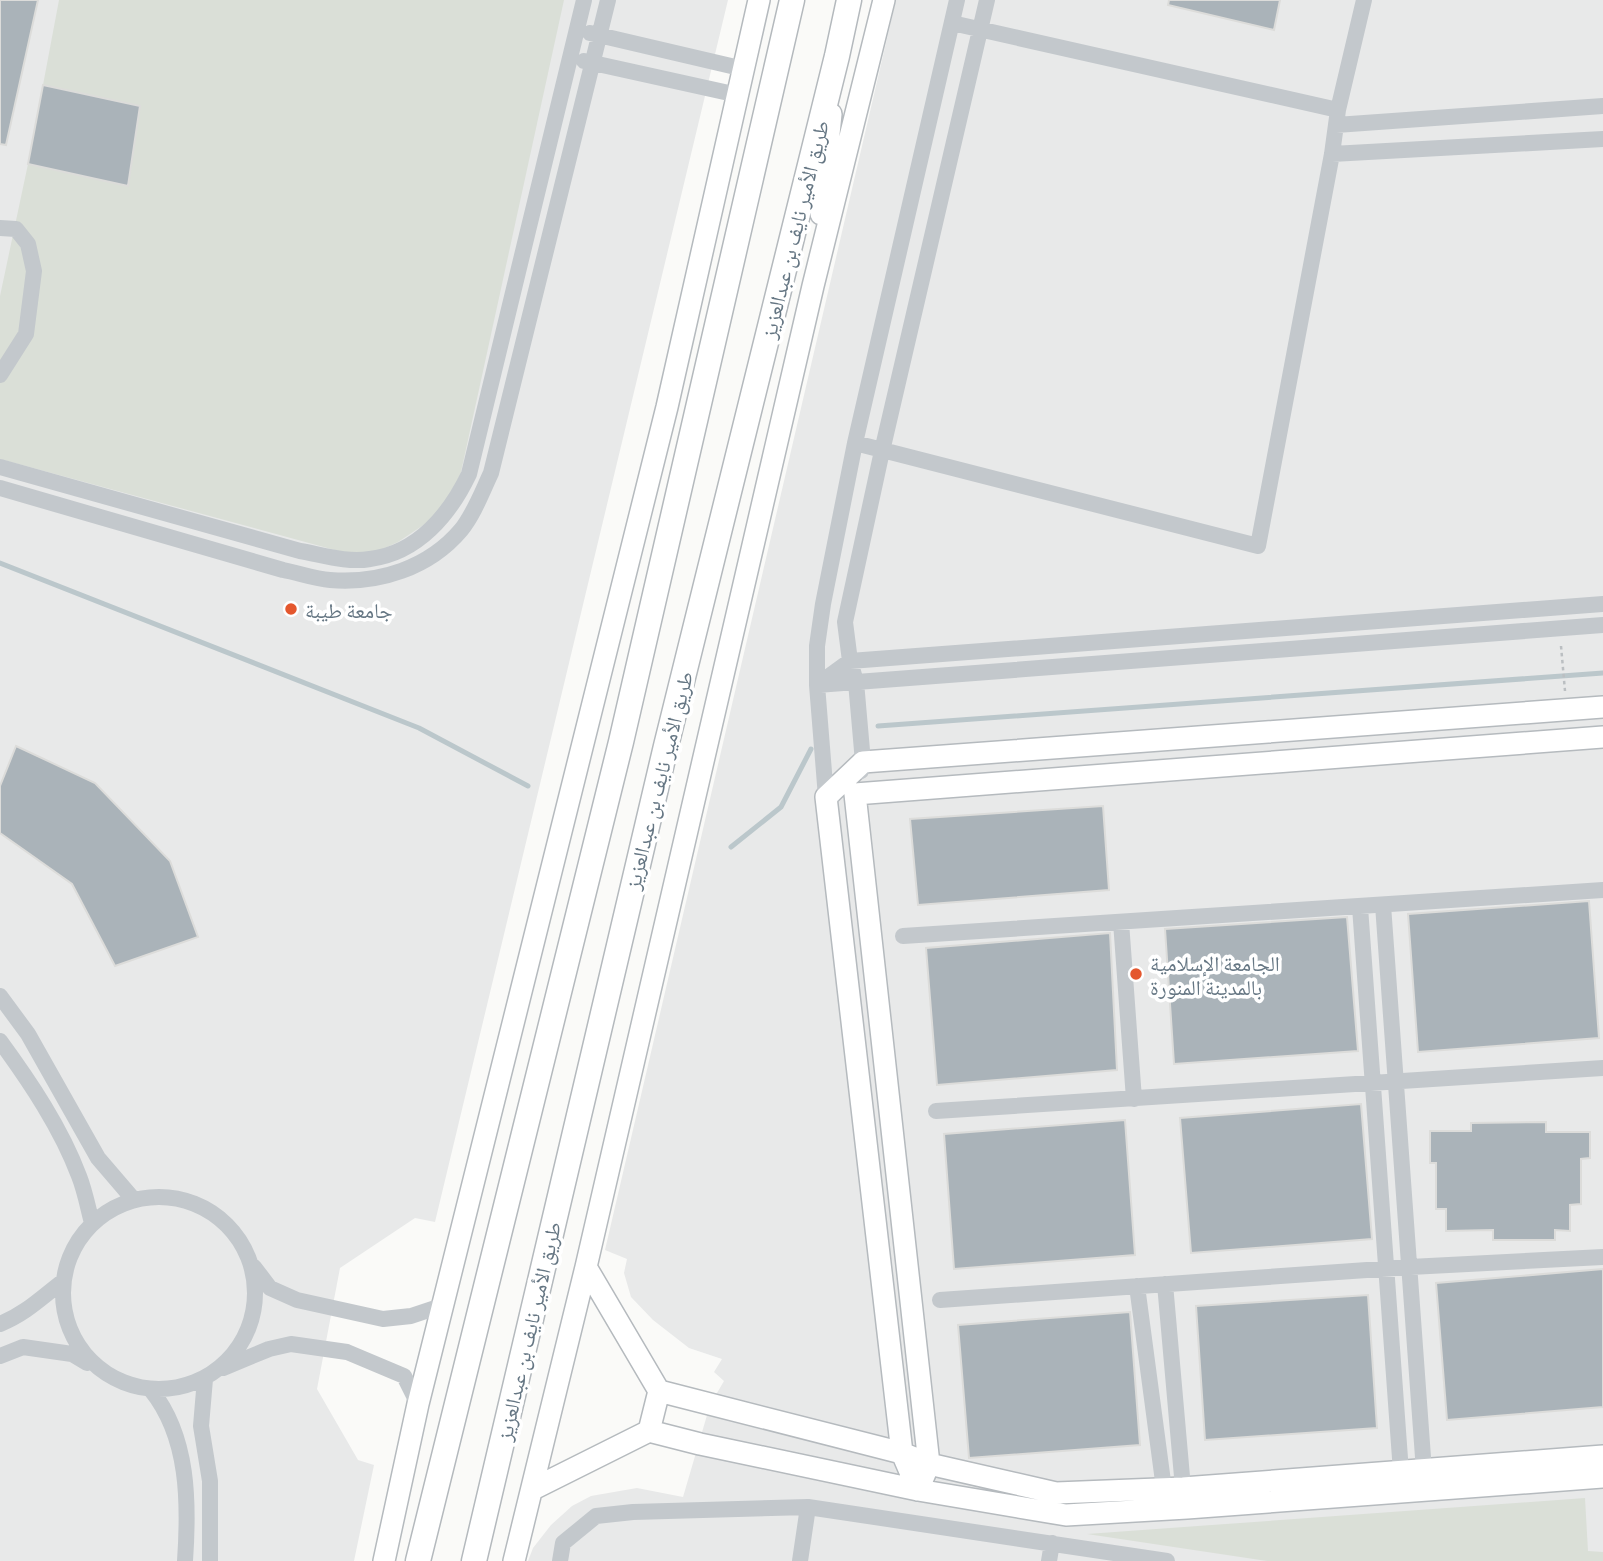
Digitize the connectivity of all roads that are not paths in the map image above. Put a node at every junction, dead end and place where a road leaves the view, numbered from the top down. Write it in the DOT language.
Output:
graph roads {
  1 [pos="584,0"];
  2 [pos="608,0"];
  3 [pos="759,0"];
  4 [pos="792,0"];
  5 [pos="849,0"];
  6 [pos="884,0"];
  7 [pos="957,0"];
  8 [pos="987,0"];
  9 [pos="1364,0"];
  10 [pos="952,23"];
  11 [pos="980,28"];
  12 [pos="577,29"];
  13 [pos="599,36"];
  14 [pos="837,56"];
  15 [pos="571,58"];
  16 [pos="593,62"];
  17 [pos="744,69"];
  18 [pos="738,95"];
  19 [pos="1603,106"];
  20 [pos="1337,117"];
  21 [pos="1603,139"];
  22 [pos="1332,154"];
  23 [pos="0,228"];
  24 [pos="813,286"];
  25 [pos="0,375"];
  26 [pos="855,443"];
  27 [pos="882,451"];
  28 [pos="0,467"];
  29 [pos="0,488"];
  30 [pos="1603,604"];
  31 [pos="1603,625"];
  32 [pos="850,661"];
  33 [pos="856,682"];
  34 [pos="817,685"];
  35 [pos="1603,707"];
  36 [pos="1603,737"];
  37 [pos="863,762"];
  38 [pos="855,794"];
  39 [pos="826,797"];
  40 [pos="1603,890"];
  41 [pos="1383,905"];
  42 [pos="1360,907"];
  43 [pos="1121,922"];
  44 [pos="903,936"];
  45 [pos="0,996"];
  46 [pos="0,1041"];
  47 [pos="1603,1068"];
  48 [pos="1396,1082"];
  49 [pos="1374,1084"];
  50 [pos="1134,1099"];
  51 [pos="936,1111"];
  52 [pos="134,1200"];
  53 [pos="92,1223"];
  54 [pos="1603,1257"];
  55 [pos="251,1264"];
  56 [pos="586,1267"];
  57 [pos="1410,1267"];
  58 [pos="1385,1269"];
  59 [pos="62,1282"];
  60 [pos="1165,1284"];
  61 [pos="1137,1286"];
  62 [pos="940,1300"];
  63 [pos="444,1305"];
  64 [pos="0,1324"];
  65 [pos="0,1356"];
  66 [pos="100,1371"];
  67 [pos="211,1375"];
  68 [pos="151,1390"];
  69 [pos="659,1391"];
  70 [pos="418,1404"];
  71 [pos="649,1431"];
  72 [pos="902,1453"];
  73 [pos="1603,1456"];
  74 [pos="929,1464"];
  75 [pos="1424,1471"];
  76 [pos="1401,1472"];
  77 [pos="1603,1477"];
  78 [pos="533,1489"];
  79 [pos="1174,1489"];
  80 [pos="918,1490"];
  81 [pos="808,1507"];
  82 [pos="1052,1543"];
  83 [pos="185,1561"];
  84 [pos="210,1561"];
  85 [pos="384,1561"];
  86 [pos="418,1561"];
  87 [pos="474,1561"];
  88 [pos="514,1561"];
  89 [pos="560,1561"];
  90 [pos="800,1561"];
  91 [pos="1049,1561"];
  92 [pos="1167,1561"];
  1 -- 12 [label="street"];
  2 -- 13 [label="street"];
  3 -- 17 [label="main road"];
  4 -- 86 [label="highway"];
  5 -- 14 [label="highway, طريق الأمير نايف بن عبدالعزيز"];
  6 -- 24 [label="main road"];
  7 -- 10 [label="street"];
  8 -- 11 [label="street"];
  9 -- 20 [label="street"];
  10 -- 11 [label="street"];
  10 -- 26 [label="street"];
  11 -- 20 [label="street"];
  11 -- 27 [label="street"];
  12 -- 13 [label="street"];
  12 -- 15 [label="street"];
  13 -- 16 [label="street"];
  13 -- 17 [label="street"];
  14 -- 24 [label="main road"];
  14 -- 87 [label="highway, طريق الأمير نايف بن عبدالعزيز"];
  15 -- 16 [label="street"];
  15 -- 28 [label="street"];
  16 -- 18 [label="street"];
  16 -- 29 [label="street"];
  17 -- 18 [label="main road"];
  18 -- 63 [label="main road"];
  19 -- 20 [label="street"];
  20 -- 22 [label="street"];
  21 -- 22 [label="street"];
  22 -- 27 [label="street"];
  23 -- 25 [label="street"];
  24 -- 56 [label="main road"];
  26 -- 27 [label="street"];
  26 -- 34 [label="street"];
  27 -- 32 [label="street"];
  30 -- 32 [label="street"];
  31 -- 33 [label="street"];
  32 -- 33 [label="street"];
  32 -- 34 [label="street"];
  33 -- 34 [label="street"];
  33 -- 37 [label="street"];
  34 -- 39 [label="street"];
  35 -- 37 [label="main road"];
  36 -- 38 [label="main road"];
  37 -- 38 [label="street"];
  37 -- 39 [label="main road"];
  38 -- 39 [label="street"];
  38 -- 74 [label="main road"];
  39 -- 72 [label="main road"];
  40 -- 41 [label="street"];
  41 -- 42 [label="street"];
  41 -- 48 [label="street"];
  42 -- 43 [label="street"];
  42 -- 49 [label="street"];
  43 -- 44 [label="street"];
  43 -- 50 [label="street"];
  45 -- 52 [label="street"];
  46 -- 53 [label="street"];
  47 -- 48 [label="street"];
  48 -- 49 [label="street"];
  48 -- 57 [label="street"];
  49 -- 50 [label="street"];
  49 -- 58 [label="street"];
  50 -- 51 [label="street"];
  52 -- 53 [label="street"];
  52 -- 55 [label="street"];
  53 -- 59 [label="street"];
  54 -- 57 [label="street"];
  55 -- 63 [label="street"];
  55 -- 67 [label="street"];
  56 -- 69 [label="main road"];
  56 -- 78 [label="main road"];
  57 -- 58 [label="street"];
  57 -- 75 [label="street"];
  58 -- 60 [label="street"];
  58 -- 76 [label="street"];
  59 -- 64 [label="street"];
  59 -- 66 [label="street"];
  60 -- 61 [label="street"];
  60 -- 79 [label="street"];
  61 -- 62 [label="street"];
  61 -- 79 [label="street"];
  63 -- 70 [label="main road"];
  65 -- 66 [label="street"];
  66 -- 68 [label="street"];
  67 -- 68 [label="street"];
  67 -- 70 [label="street"];
  67 -- 84 [label="street"];
  68 -- 83 [label="street"];
  69 -- 71 [label="main road"];
  69 -- 72 [label="main road"];
  70 -- 85 [label="main road"];
  71 -- 78 [label="main road"];
  71 -- 80 [label="main road"];
  72 -- 74 [label="main road"];
  72 -- 80 [label="main road"];
  73 -- 75 [label="main road"];
  74 -- 79 [label="main road"];
  74 -- 80 [label="main road"];
  75 -- 76 [label="main road"];
  76 -- 79 [label="main road"];
  77 -- 80 [label="main road"];
  78 -- 88 [label="main road"];
  81 -- 82 [label="street"];
  81 -- 89 [label="street"];
  81 -- 90 [label="street"];
  82 -- 91 [label="street"];
  82 -- 92 [label="street"];
}
